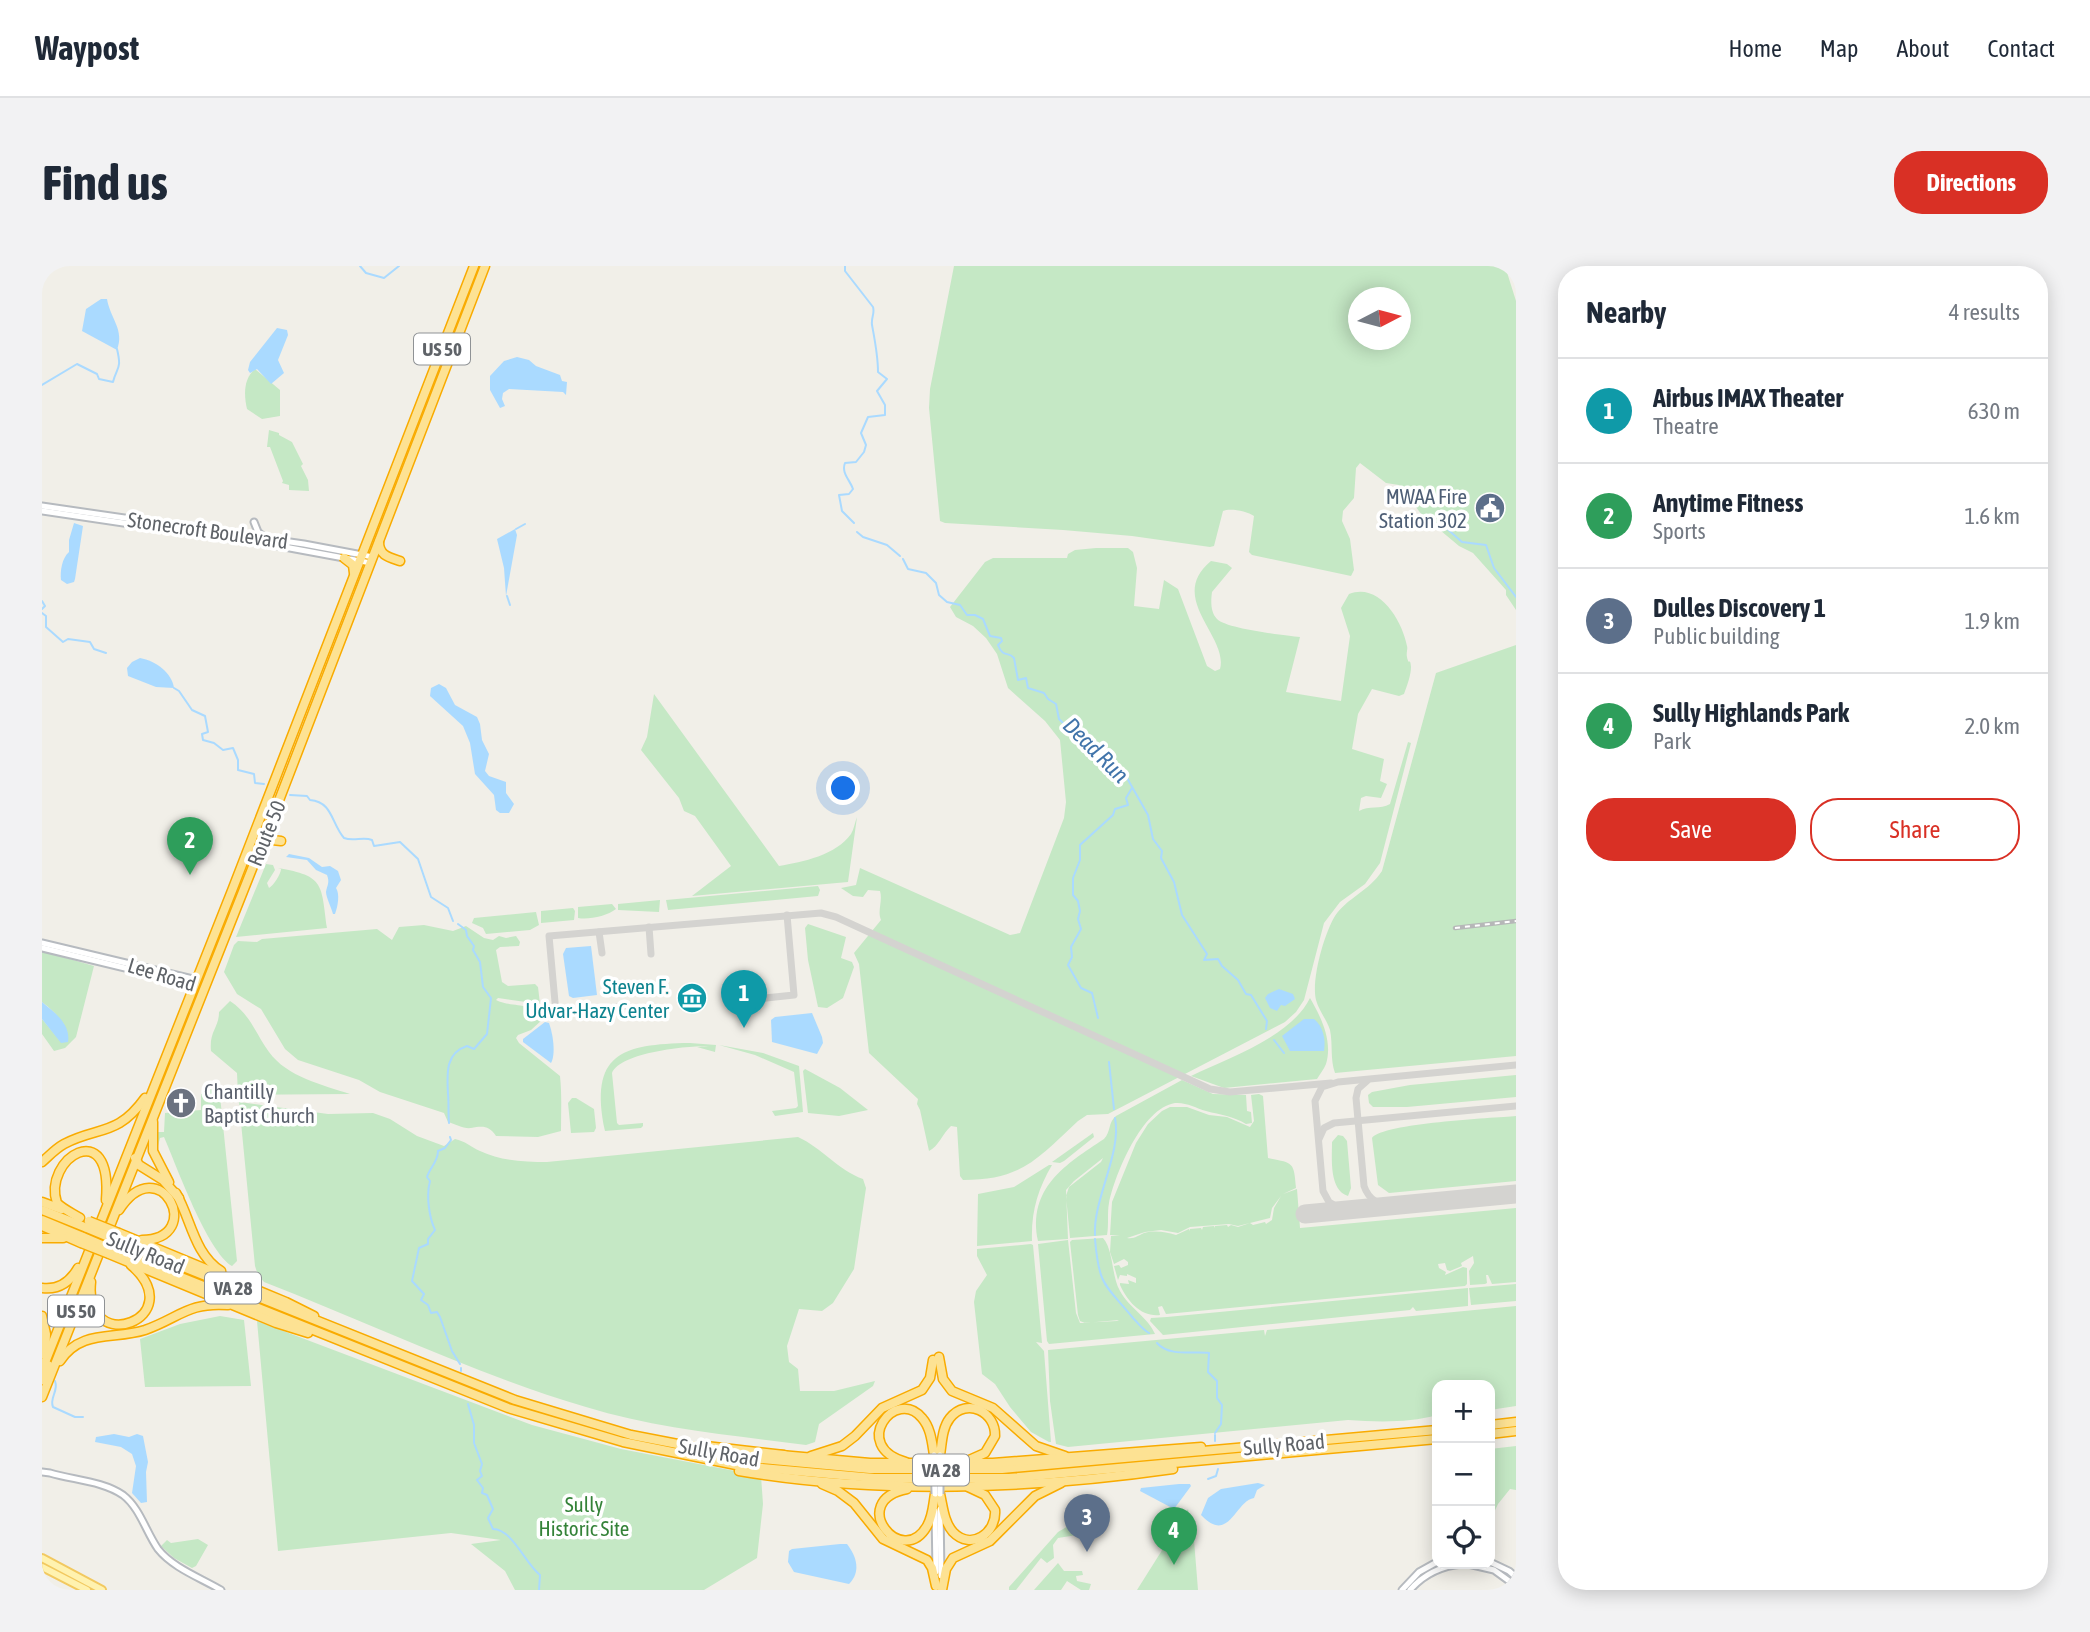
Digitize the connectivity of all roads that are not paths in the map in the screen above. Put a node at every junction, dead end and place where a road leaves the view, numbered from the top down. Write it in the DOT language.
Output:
graph roads {
  1 [pos="474,266"];
  2 [pos="485,266"];
  3 [pos="42,509"];
  4 [pos="254,522"];
  5 [pos="268,539"];
  6 [pos="379,541"];
  7 [pos="361,557"];
  8 [pos="344,558"];
  9 [pos="372,560"];
  10 [pos="400,561"];
  11 [pos="354,576"];
  12 [pos="281,841"];
  13 [pos="258,853"];
  14 [pos="42,946"];
  15 [pos="199,984"];
  16 [pos="169,1049"];
  17 [pos="159,1098"];
  18 [pos="135,1160"];
  19 [pos="42,1162"];
  20 [pos="50,1168"];
  21 [pos="48,1178"];
  22 [pos="178,1198"];
  23 [pos="42,1202"];
  24 [pos="42,1210"];
  25 [pos="42,1220"];
  26 [pos="100,1221"];
  27 [pos="110,1224"];
  28 [pos="42,1226"];
  29 [pos="84,1229"];
  30 [pos="42,1238"];
  31 [pos="133,1239"];
  32 [pos="114,1247"];
  33 [pos="87,1254"];
  34 [pos="97,1260"];
  35 [pos="238,1282"];
  36 [pos="42,1288"];
  37 [pos="236,1306"];
  38 [pos="42,1316"];
  39 [pos="62,1318"];
  40 [pos="351,1336"];
  41 [pos="341,1342"];
  42 [pos="43,1368"];
  43 [pos="42,1380"];
  44 [pos="42,1396"];
  45 [pos="1516,1420"];
  46 [pos="1495,1423"];
  47 [pos="1432,1430"];
  48 [pos="1516,1433"];
  49 [pos="631,1435"];
  50 [pos="1495,1435"];
  51 [pos="1432,1439"];
  52 [pos="1253,1447"];
  53 [pos="667,1452"];
  54 [pos="781,1455"];
  55 [pos="1096,1455"];
  56 [pos="939,1458"];
  57 [pos="1238,1458"];
  58 [pos="930,1464"];
  59 [pos="42,1467"];
  60 [pos="42,1472"];
  61 [pos="50,1472"];
  62 [pos="1092,1477"];
  63 [pos="799,1479"];
  64 [pos="958,1485"];
  65 [pos="939,1491"];
  66 [pos="939,1505"];
  67 [pos="42,1558"];
  68 [pos="1495,1564"];
  69 [pos="1432,1565"];
  70 [pos="44,1568"];
  71 [pos="1439,1569"];
  72 [pos="1491,1569"];
  73 [pos="52,1576"];
  74 [pos="1516,1577"];
  75 [pos="82,1579"];
  76 [pos="1516,1586"];
  77 [pos="939,1589"];
  78 [pos="87,1590"];
  79 [pos="101,1590"];
  80 [pos="221,1590"];
  81 [pos="1402,1590"];
  82 [pos="1410,1590"];
  1 -- 7 [label="highway, Route 50 / US 50"];
  2 -- 6 [label="highway, Route 50 / US 50"];
  3 -- 5 [label="main road, Stonecroft Boulevard"];
  3 -- 8 [label="main road, Stonecroft Boulevard"];
  4 -- 5 [label="main road"];
  5 -- 7 [label="main road, Stonecroft Boulevard"];
  6 -- 9 [label="highway, Route 50 / US 50"];
  6 -- 10 [label="highway"];
  7 -- 8 [label="main road, Stonecroft Boulevard"];
  7 -- 9 [label="main road, Stonecroft Boulevard"];
  7 -- 11 [label="highway, Route 50 / US 50"];
  8 -- 11 [label="highway"];
  9 -- 13 [label="highway, Route 50 / US 50"];
  11 -- 15 [label="highway, Route 50 / US 50"];
  12 -- 13 [label="highway"];
  13 -- 15 [label="highway, Route 50 / US 50"];
  14 -- 15 [label="main road, Lee Road"];
  15 -- 16 [label="highway, Route 50 / US 50"];
  15 -- 17 [label="highway, Route 50 / US 50"];
  15 -- 18 [label="highway"];
  16 -- 19 [label="highway"];
  16 -- 26 [label="highway, Route 50 / US 50"];
  17 -- 18 [label="highway, Route 50 / US 50"];
  17 -- 22 [label="highway"];
  18 -- 22 [label="highway"];
  18 -- 27 [label="highway, Route 50 / US 50"];
  20 -- 26 [label="highway"];
  21 -- 29 [label="highway"];
  22 -- 35 [label="highway"];
  23 -- 29 [label="highway"];
  24 -- 29 [label="highway, Sully Road / VA 28"];
  25 -- 29 [label="highway, Sully Road / VA 28"];
  26 -- 33 [label="highway, Route 50 / US 50"];
  27 -- 31 [label="highway"];
  27 -- 34 [label="highway, Route 50 / US 50"];
  28 -- 29 [label="highway"];
  29 -- 30 [label="highway"];
  29 -- 32 [label="highway, Sully Road / VA 28, bridge"];
  29 -- 32 [label="highway, bridge"];
  31 -- 32 [label="highway"];
  31 -- 35 [label="highway"];
  32 -- 34 [label="highway"];
  32 -- 37 [label="highway"];
  32 -- 40 [label="highway, Sully Road / VA 28"];
  32 -- 41 [label="highway, Sully Road / VA 28"];
  33 -- 36 [label="highway"];
  33 -- 39 [label="highway, Route 50 / US 50"];
  34 -- 44 [label="highway, Route 50 / US 50"];
  35 -- 40 [label="highway"];
  37 -- 41 [label="highway"];
  37 -- 44 [label="highway"];
  38 -- 42 [label="highway"];
  39 -- 42 [label="highway, Route 50 / US 50"];
  39 -- 43 [label="highway"];
  40 -- 49 [label="highway, Sully Road / VA 28"];
  41 -- 53 [label="highway, Sully Road / VA 28"];
  45 -- 46 [label="highway"];
  47 -- 52 [label="highway, Sully Road / VA 28"];
  48 -- 50 [label="highway"];
  49 -- 52 [label="highway, Sully Road / VA 28"];
  49 -- 54 [label="highway"];
  51 -- 57 [label="highway, Sully Road / VA 28"];
  52 -- 55 [label="highway"];
  53 -- 57 [label="highway, Sully Road / VA 28"];
  53 -- 63 [label="highway"];
  54 -- 55 [label="highway"];
  54 -- 58 [label="highway"];
  55 -- 56 [label="highway"];
  56 -- 56 [label="highway"];
  56 -- 58 [label="highway"];
  56 -- 58 [label="highway"];
  56 -- 65 [label="main road, bridge"];
  57 -- 62 [label="highway"];
  59 -- 61 [label="main road"];
  60 -- 61 [label="main road"];
  61 -- 80 [label="main road"];
  62 -- 64 [label="highway"];
  62 -- 77 [label="highway"];
  63 -- 65 [label="highway"];
  63 -- 77 [label="highway"];
  64 -- 65 [label="highway"];
  64 -- 66 [label="highway"];
  65 -- 65 [label="highway"];
  65 -- 66 [label="highway"];
  66 -- 77 [label="main road"];
  67 -- 75 [label="main road"];
  68 -- 74 [label="main road"];
  69 -- 81 [label="main road"];
  70 -- 73 [label="main road"];
  71 -- 82 [label="main road"];
  72 -- 76 [label="main road"];
  73 -- 75 [label="main road"];
  73 -- 78 [label="main road"];
  75 -- 79 [label="main road"];
}
